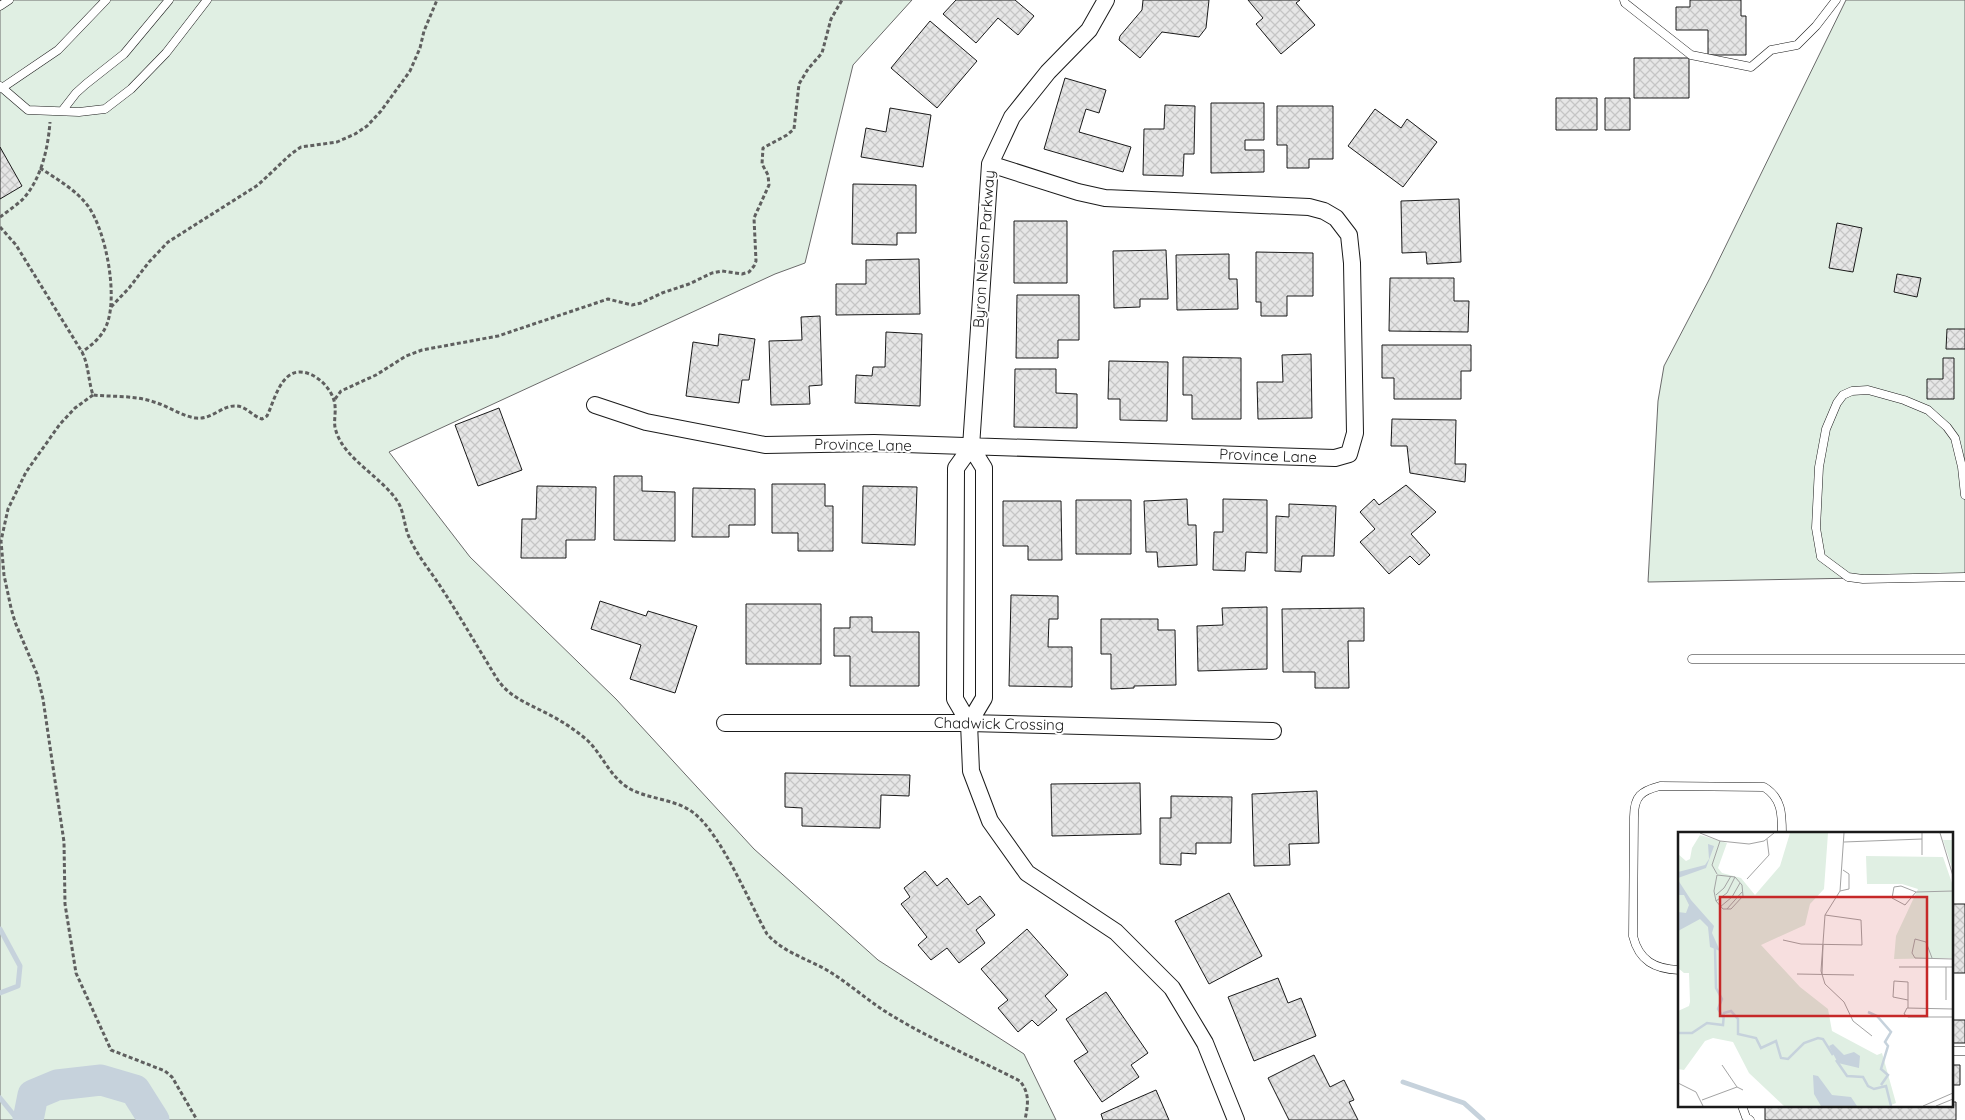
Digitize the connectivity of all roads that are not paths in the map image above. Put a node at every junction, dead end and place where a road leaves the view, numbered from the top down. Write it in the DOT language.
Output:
graph roads {
  1 [pos="9,0"];
  2 [pos="106,0"];
  3 [pos="169,0"];
  4 [pos="207,0"];
  5 [pos="1106,0"];
  6 [pos="1624,0"];
  7 [pos="1836,0"];
  8 [pos="0,6"];
  9 [pos="1,87"];
  10 [pos="62,111"];
  11 [pos="990,164"];
  12 [pos="595,405"];
  13 [pos="971,447"];
  14 [pos="1965,495"];
  15 [pos="1965,577"];
  16 [pos="984,582"];
  17 [pos="956,584"];
  18 [pos="1692,659"];
  19 [pos="1965,659"];
  20 [pos="725,723"];
  21 [pos="969,723"];
  22 [pos="1273,731"];
  23 [pos="1782,832"];
  24 [pos="1678,970"];
  25 [pos="1952,1051"];
  26 [pos="1965,1051"];
  27 [pos="1743,1108"];
  28 [pos="1236,1120"];
  29 [pos="1750,1120"];
  1 -- 8 [label="lane"];
  2 -- 9 [label="lane"];
  3 -- 10 [label="lane"];
  4 -- 10 [label="lane"];
  5 -- 11 [label="street, Byron Nelson Parkway"];
  6 -- 7 [label="lane"];
  9 -- 10 [label="lane"];
  11 -- 13 [label="street, Byron Nelson Parkway"];
  11 -- 13 [label="street, Province Lane"];
  12 -- 13 [label="street, Province Lane"];
  13 -- 16 [label="street"];
  13 -- 17 [label="street"];
  14 -- 15 [label="lane"];
  16 -- 17 [label="street"];
  16 -- 21 [label="street"];
  17 -- 21 [label="street"];
  18 -- 19 [label="lane"];
  20 -- 21 [label="street, Chadwick Crossing"];
  21 -- 22 [label="street, Chadwick Crossing"];
  21 -- 28 [label="street"];
  23 -- 24 [label="lane"];
  25 -- 26 [label="lane"];
  27 -- 29 [label="lane"];
}
